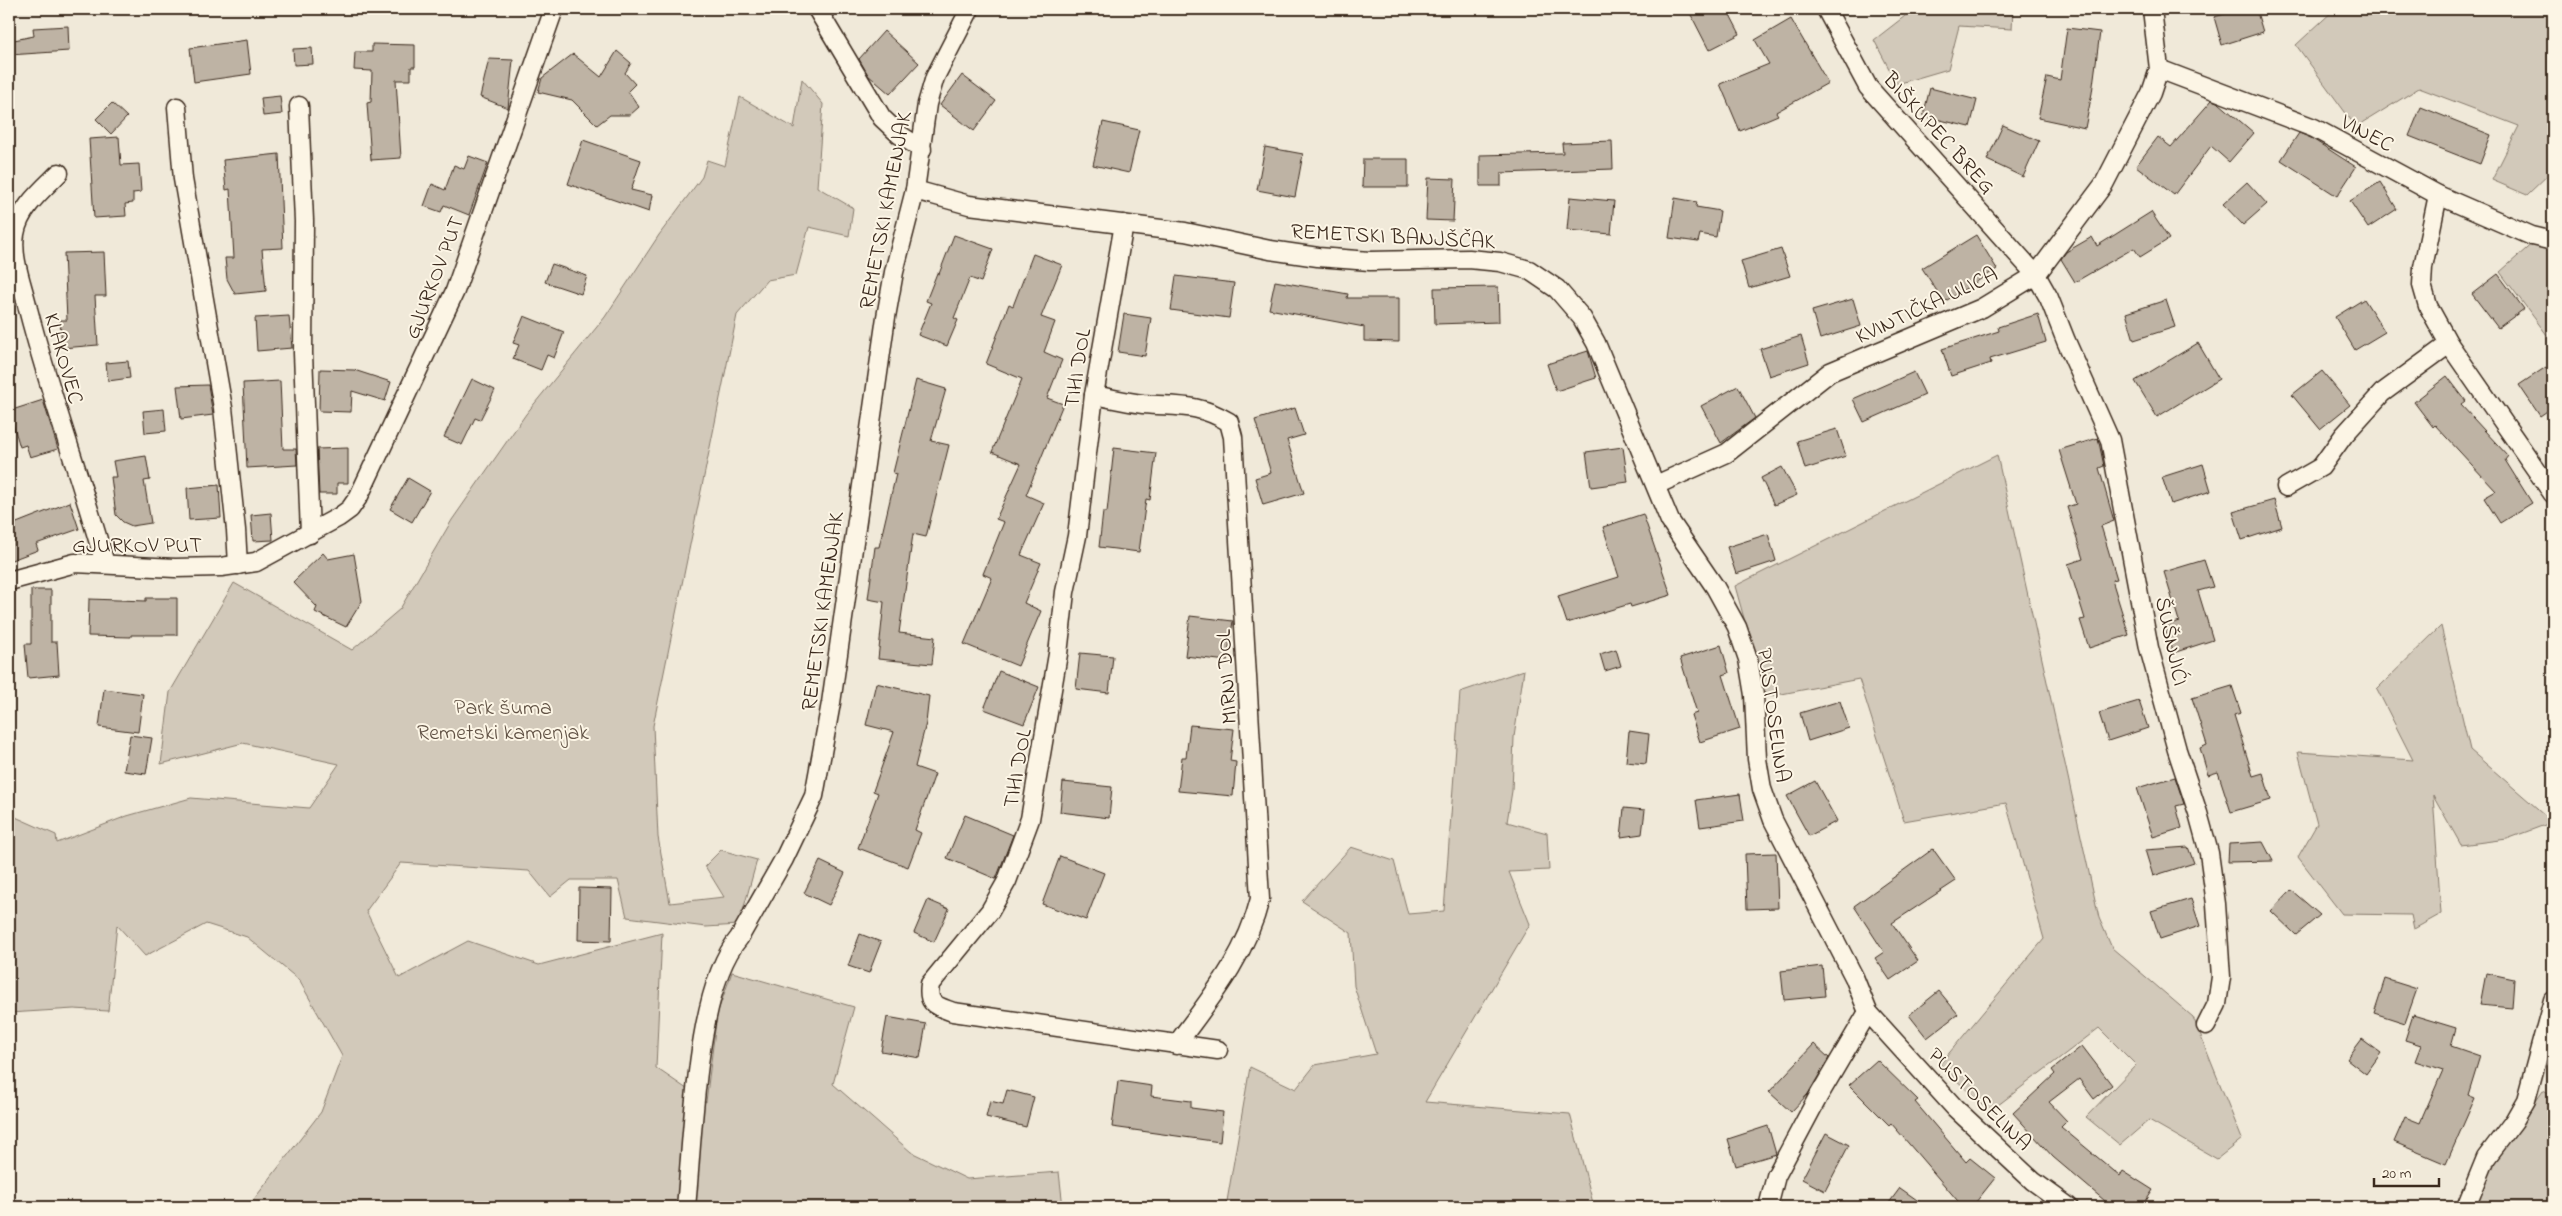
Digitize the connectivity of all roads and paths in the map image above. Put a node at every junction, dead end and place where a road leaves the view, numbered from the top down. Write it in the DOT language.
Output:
graph roads {
  1 [pos="554,9"];
  2 [pos="817,9"];
  3 [pos="970,9"];
  4 [pos="1826,9"];
  5 [pos="2152,9"];
  6 [pos="2159,69"];
  7 [pos="299,106"];
  8 [pos="177,107"];
  9 [pos="922,149"];
  10 [pos="59,173"];
  11 [pos="915,190"];
  12 [pos="2438,195"];
  13 [pos="1124,224"];
  14 [pos="2553,241"];
  15 [pos="2036,275"];
  16 [pos="2449,344"];
  17 [pos="1094,395"];
  18 [pos="1656,485"];
  19 [pos="2286,487"];
  20 [pos="2553,494"];
  21 [pos="310,534"];
  22 [pos="104,564"];
  23 [pos="238,565"];
  24 [pos="9,581"];
  25 [pos="2553,1000"];
  26 [pos="1868,1012"];
  27 [pos="2206,1026"];
  28 [pos="1176,1044"];
  29 [pos="1218,1050"];
  30 [pos="686,1207"];
  31 [pos="1768,1207"];
  32 [pos="2069,1207"];
  33 [pos="2466,1207"];
  1 -- 21 [label="street, GJURKOV PUT"];
  2 -- 9 [label="street"];
  3 -- 9 [label="street, REMETSKI KAMENJAK"];
  4 -- 15 [label="street, BIŠKUPEC BREG"];
  5 -- 6 [label="street, KVINTIČKA ULICA"];
  6 -- 12 [label="street, VINEC"];
  6 -- 15 [label="street, KVINTIČKA ULICA"];
  7 -- 21 [label="street"];
  8 -- 23 [label="street"];
  9 -- 11 [label="street, REMETSKI KAMENJAK"];
  10 -- 22 [label="street, KLAKOVEC"];
  11 -- 13 [label="street, REMETSKI BANJŠČAK"];
  11 -- 30 [label="street, REMETSKI KAMENJAK"];
  12 -- 14 [label="street, VINEC"];
  12 -- 16 [label="street"];
  13 -- 17 [label="street, TIHI DOL"];
  13 -- 18 [label="street, REMETSKI BANJŠČAK"];
  15 -- 18 [label="street, KVINTIČKA ULICA"];
  15 -- 27 [label="street, ŠUŠNJIĆI"];
  16 -- 19 [label="street"];
  16 -- 20 [label="street"];
  17 -- 28 [label="street, MIRNI DOL"];
  17 -- 28 [label="street, TIHI DOL"];
  18 -- 26 [label="street, PUSTOSELINA"];
  21 -- 23 [label="street, GJURKOV PUT"];
  22 -- 23 [label="street, GJURKOV PUT"];
  22 -- 24 [label="street, GJURKOV PUT"];
  25 -- 33 [label="street"];
  26 -- 31 [label="street"];
  26 -- 32 [label="street, PUSTOSELINA"];
  28 -- 29 [label="street, TIHI DOL"];
}
